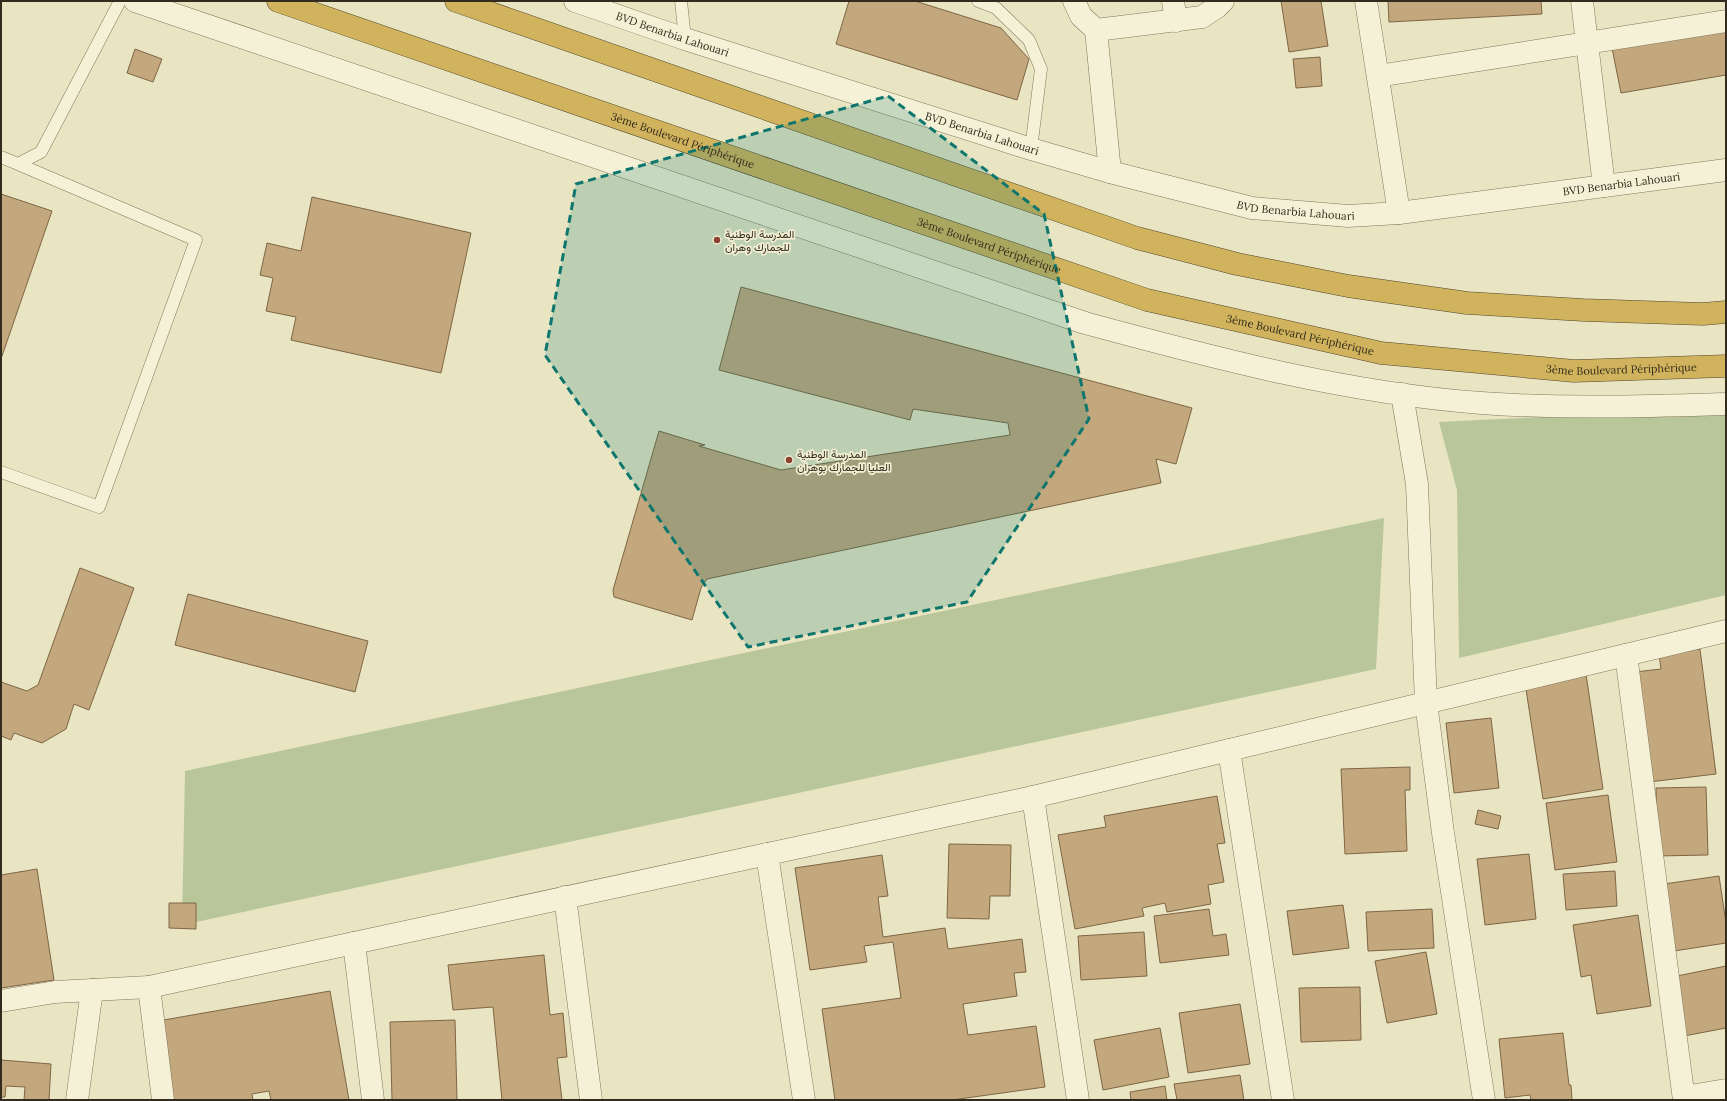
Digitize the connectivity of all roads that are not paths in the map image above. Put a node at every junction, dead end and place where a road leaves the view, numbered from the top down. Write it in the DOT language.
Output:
graph roads {
  1 [pos="120,1"];
  2 [pos="135,1"];
  3 [pos="278,1"];
  4 [pos="456,1"];
  5 [pos="575,1"];
  6 [pos="681,1"];
  7 [pos="978,1"];
  8 [pos="1074,1"];
  9 [pos="1223,1"];
  10 [pos="1366,1"];
  11 [pos="1582,1"];
  12 [pos="1175,11"];
  13 [pos="1726,21"];
  14 [pos="1096,30"];
  15 [pos="686,39"];
  16 [pos="1586,43"];
  17 [pos="1378,76"];
  18 [pos="1031,149"];
  19 [pos="1,158"];
  20 [pos="18,164"];
  21 [pos="1726,170"];
  22 [pos="1110,172"];
  23 [pos="1604,186"];
  24 [pos="1398,212"];
  25 [pos="1726,312"];
  26 [pos="1726,366"];
  27 [pos="1402,394"];
  28 [pos="1726,404"];
  29 [pos="1,472"];
  30 [pos="1726,631"];
  31 [pos="1626,655"];
  32 [pos="1426,703"];
  33 [pos="1228,750"];
  34 [pos="1033,797"];
  35 [pos="767,854"];
  36 [pos="565,898"];
  37 [pos="354,943"];
  38 [pos="149,987"];
  39 [pos="92,990"];
  40 [pos="1,1001"];
  41 [pos="1726,1090"];
  42 [pos="1684,1098"];
  43 [pos="77,1100"];
  44 [pos="163,1100"];
  45 [pos="373,1100"];
  46 [pos="591,1100"];
  47 [pos="804,1100"];
  48 [pos="1078,1100"];
  49 [pos="1283,1100"];
  50 [pos="1484,1100"];
  1 -- 20 [label="lane"];
  2 -- 27 [label="street"];
  3 -- 26 [label="highway, 3ème Boulevard Périphérique"];
  4 -- 25 [label="highway"];
  5 -- 15 [label="street, BVD Benarbia Lahouari"];
  6 -- 15 [label="lane"];
  7 -- 18 [label="lane"];
  8 -- 14 [label="street"];
  9 -- 12 [label="street"];
  10 -- 17 [label="street"];
  11 -- 16 [label="street"];
  12 -- 14 [label="street"];
  13 -- 16 [label="street"];
  14 -- 22 [label="street"];
  15 -- 18 [label="street, BVD Benarbia Lahouari"];
  16 -- 17 [label="street"];
  16 -- 23 [label="street"];
  17 -- 24 [label="street"];
  18 -- 22 [label="street, BVD Benarbia Lahouari"];
  19 -- 20 [label="lane"];
  20 -- 29 [label="lane"];
  21 -- 23 [label="street, BVD Benarbia Lahouari"];
  22 -- 24 [label="street, BVD Benarbia Lahouari"];
  23 -- 24 [label="street, BVD Benarbia Lahouari"];
  27 -- 28 [label="street"];
  27 -- 32 [label="street"];
  30 -- 31 [label="street"];
  31 -- 32 [label="street"];
  31 -- 42 [label="street"];
  32 -- 33 [label="street"];
  32 -- 50 [label="street"];
  33 -- 34 [label="street"];
  33 -- 49 [label="street"];
  34 -- 35 [label="street"];
  34 -- 48 [label="street"];
  35 -- 36 [label="street"];
  35 -- 47 [label="street"];
  36 -- 37 [label="street"];
  36 -- 46 [label="street"];
  37 -- 38 [label="street"];
  37 -- 45 [label="street"];
  38 -- 39 [label="street"];
  38 -- 44 [label="street"];
  39 -- 40 [label="street"];
  39 -- 43 [label="street"];
  41 -- 42 [label="street"];
}
